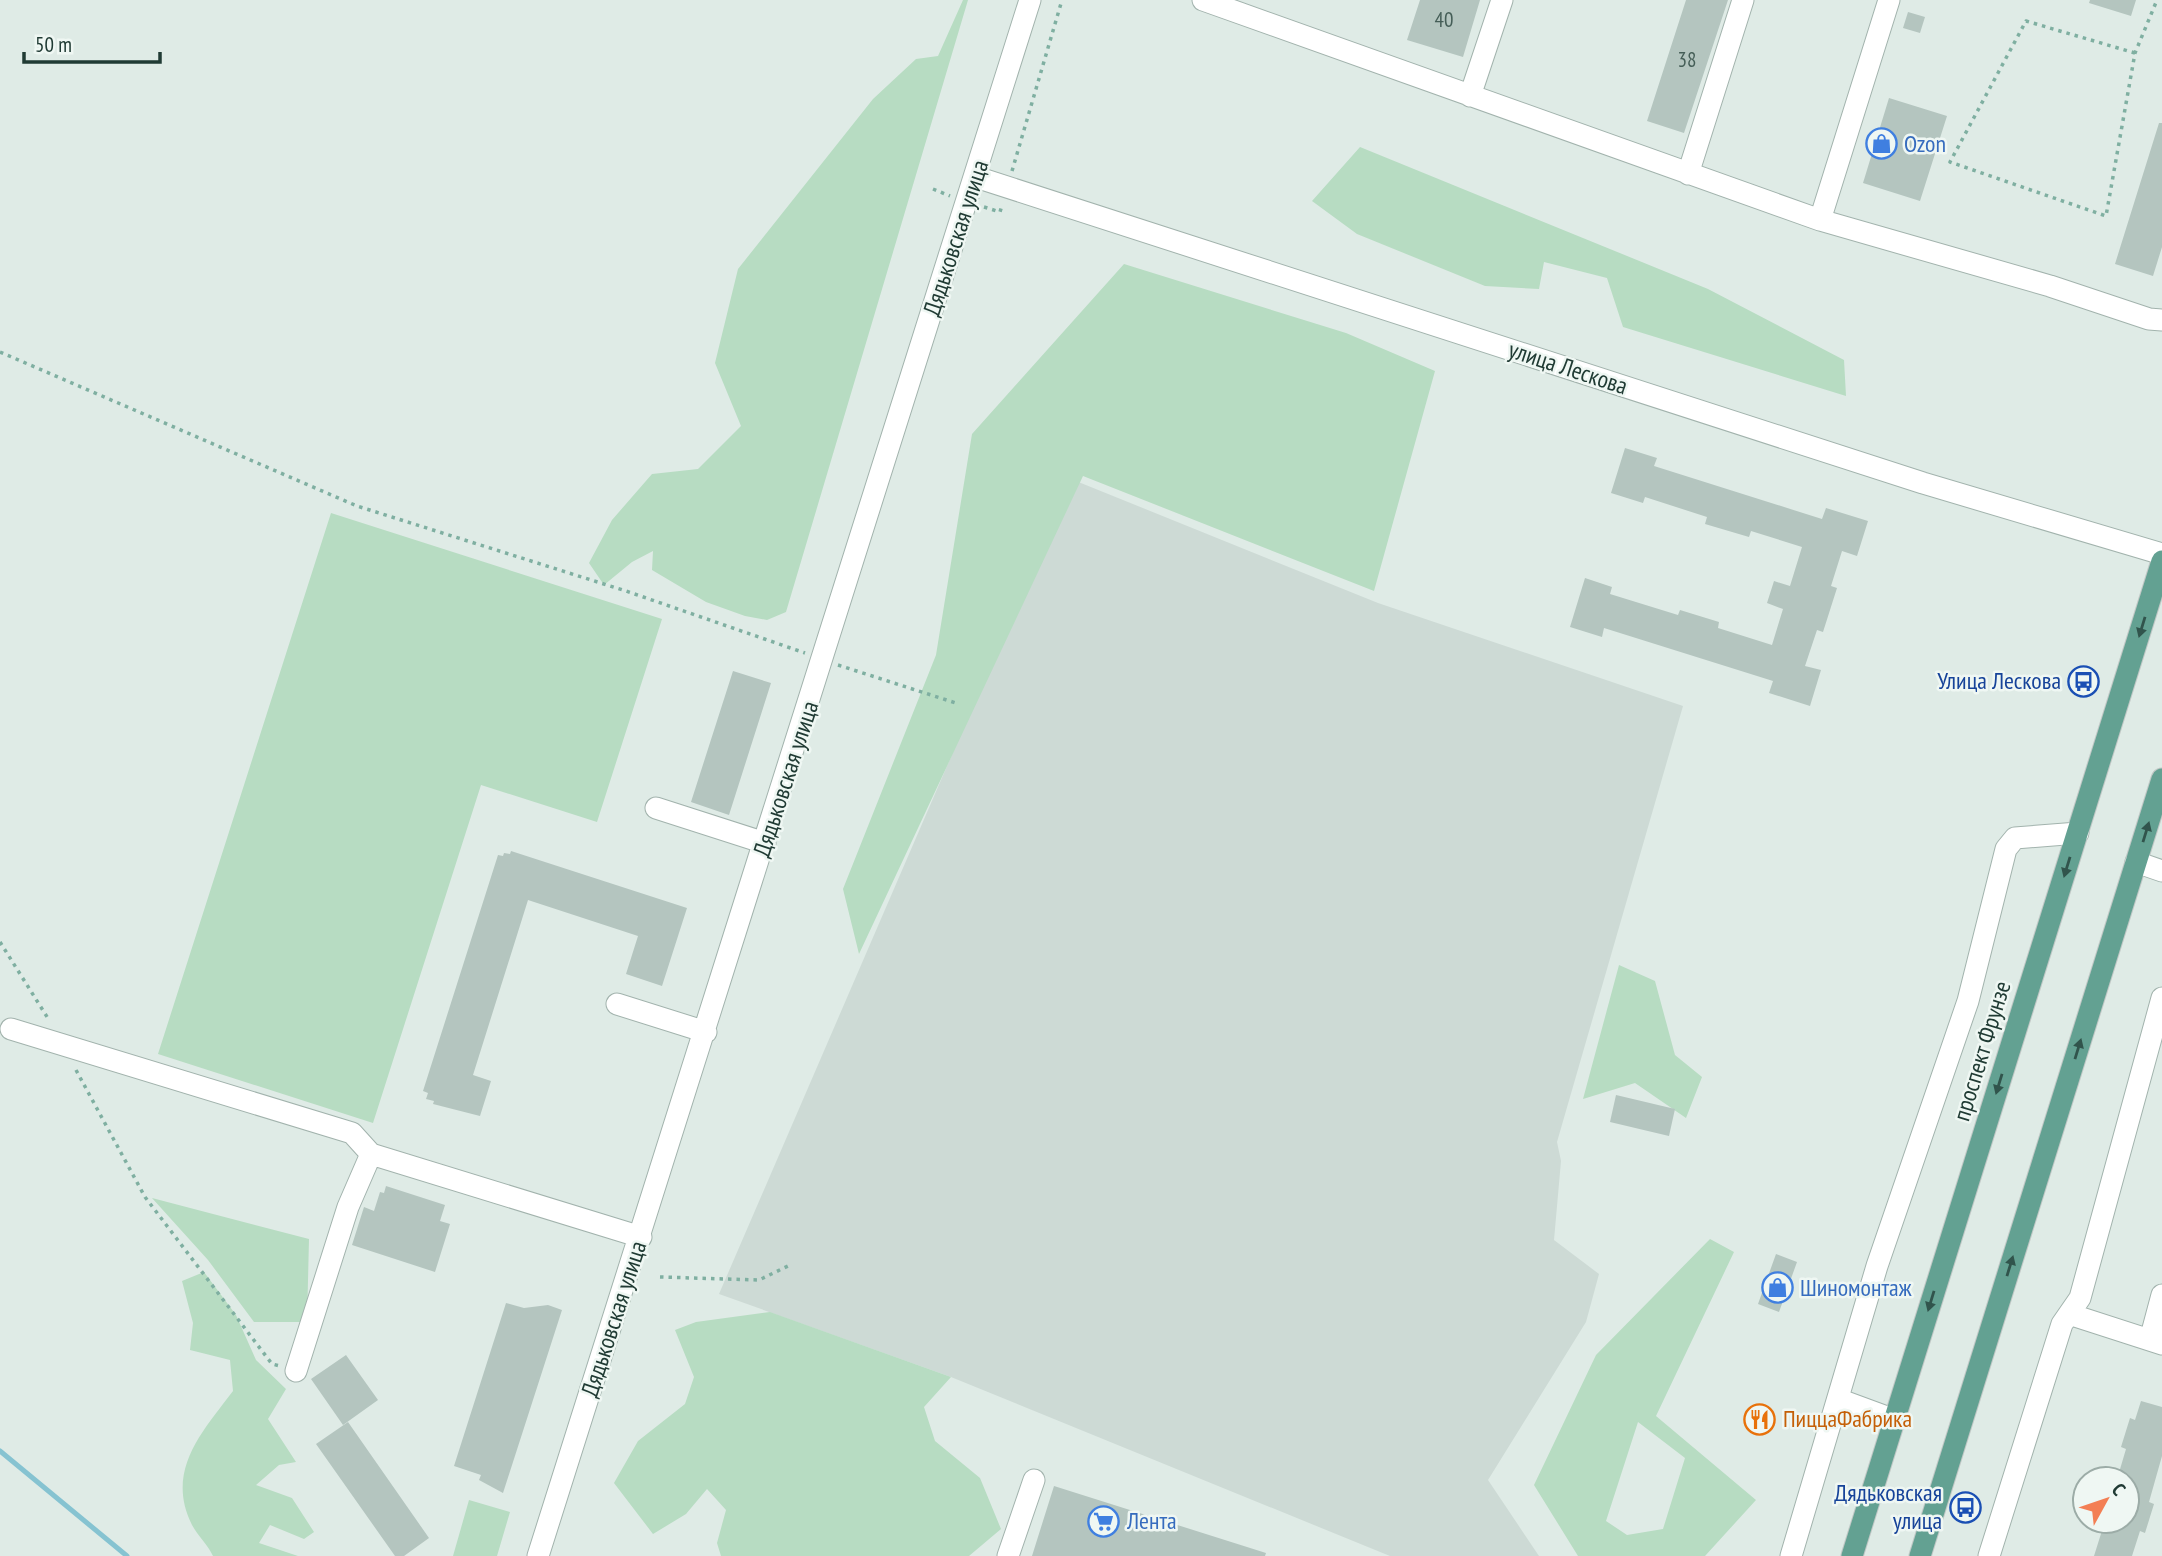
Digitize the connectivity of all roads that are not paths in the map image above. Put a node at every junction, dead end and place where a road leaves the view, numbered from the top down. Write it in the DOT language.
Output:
graph roads {
  1 [pos="1030,0"];
  2 [pos="1203,0"];
  3 [pos="1502,0"];
  4 [pos="1743,0"];
  5 [pos="1889,0"];
  6 [pos="1470,96"];
  7 [pos="1688,174"];
  8 [pos="976,177"];
  9 [pos="1820,220"];
  10 [pos="2162,320"];
  11 [pos="2162,554"];
  12 [pos="2162,561"];
  13 [pos="2162,779"];
  14 [pos="656,808"];
  15 [pos="2078,833"];
  16 [pos="765,843"];
  17 [pos="2136,862"];
  18 [pos="2162,871"];
  19 [pos="2162,998"];
  20 [pos="617,1004"];
  21 [pos="11,1029"];
  22 [pos="705,1032"];
  23 [pos="371,1154"];
  24 [pos="641,1237"];
  25 [pos="2162,1295"];
  26 [pos="2069,1314"];
  27 [pos="2156,1342"];
  28 [pos="296,1371"];
  29 [pos="1838,1399"];
  30 [pos="1895,1420"];
  31 [pos="1034,1480"];
  32 [pos="538,1556"];
  33 [pos="1008,1556"];
  34 [pos="1791,1556"];
  35 [pos="1852,1556"];
  36 [pos="1920,1556"];
  37 [pos="1989,1556"];
  1 -- 8 [label="street, Дядьковская улица"];
  2 -- 6 [label="street"];
  3 -- 6 [label="street"];
  4 -- 7 [label="street"];
  5 -- 9 [label="street"];
  6 -- 7 [label="street"];
  7 -- 9 [label="street"];
  8 -- 11 [label="street, улица Лескова"];
  8 -- 16 [label="street, Дядьковская улица"];
  9 -- 10 [label="street"];
  12 -- 15 [label="main road, проспект Фрунзе, one-way"];
  17 -- 13 [label="main road, one-way"];
  14 -- 16 [label="street"];
  15 -- 29 [label="street"];
  15 -- 30 [label="main road, проспект Фрунзе, one-way"];
  16 -- 22 [label="street, Дядьковская улица"];
  17 -- 18 [label="street"];
  36 -- 17 [label="main road, one-way"];
  19 -- 26 [label="street"];
  20 -- 22 [label="street"];
  21 -- 23 [label="street"];
  22 -- 24 [label="street, Дядьковская улица"];
  23 -- 24 [label="street"];
  23 -- 28 [label="street"];
  24 -- 32 [label="street, Дядьковская улица"];
  25 -- 27 [label="street"];
  26 -- 27 [label="street"];
  26 -- 37 [label="street"];
  29 -- 30 [label="street"];
  29 -- 34 [label="street"];
  30 -- 35 [label="main road, проспект Фрунзе"];
  31 -- 33 [label="street"];
}
